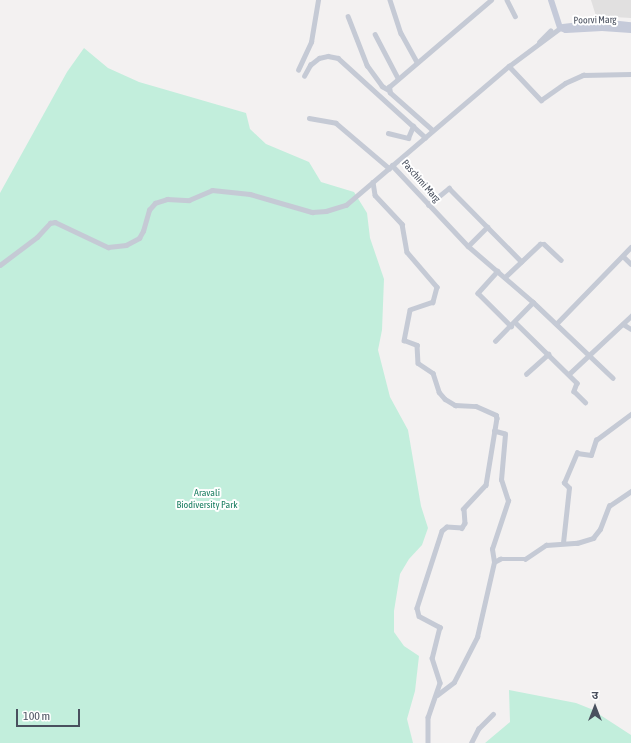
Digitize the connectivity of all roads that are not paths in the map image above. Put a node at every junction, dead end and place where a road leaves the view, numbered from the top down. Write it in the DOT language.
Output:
graph roads {
  1 [pos="318,0"];
  2 [pos="390,0"];
  3 [pos="490,0"];
  4 [pos="507,0"];
  5 [pos="550,0"];
  6 [pos="348,16"];
  7 [pos="515,16"];
  8 [pos="631,25"];
  9 [pos="559,27"];
  10 [pos="631,30"];
  11 [pos="375,34"];
  12 [pos="417,62"];
  13 [pos="509,66"];
  14 [pos="298,70"];
  15 [pos="631,74"];
  16 [pos="304,76"];
  17 [pos="398,78"];
  18 [pos="389,90"];
  19 [pos="309,118"];
  20 [pos="413,126"];
  21 [pos="432,130"];
  22 [pos="388,133"];
  23 [pos="425,137"];
  24 [pos="391,167"];
  25 [pos="373,182"];
  26 [pos="428,205"];
  27 [pos="487,227"];
  28 [pos="468,246"];
  29 [pos="631,247"];
  30 [pos="623,256"];
  31 [pos="561,260"];
  32 [pos="521,261"];
  33 [pos="631,264"];
  34 [pos="0,265"];
  35 [pos="498,271"];
  36 [pos="505,277"];
  37 [pos="533,302"];
  38 [pos="631,316"];
  39 [pos="513,324"];
  40 [pos="556,324"];
  41 [pos="623,324"];
  42 [pos="631,329"];
  43 [pos="495,341"];
  44 [pos="548,354"];
  45 [pos="589,356"];
  46 [pos="526,374"];
  47 [pos="569,374"];
  48 [pos="613,378"];
  49 [pos="585,402"];
  50 [pos="631,414"];
  51 [pos="494,431"];
  52 [pos="631,491"];
  53 [pos="564,543"];
  54 [pos="494,562"];
  55 [pos="437,695"];
  56 [pos="493,714"];
  57 [pos="428,743"];
  58 [pos="471,743"];
  1 -- 14 [label="street"];
  2 -- 12 [label="street"];
  3 -- 12 [label="street"];
  4 -- 7 [label="street"];
  5 -- 9 [label="main road"];
  6 -- 18 [label="street"];
  8 -- 9 [label="main road, Poorvi Marg"];
  9 -- 10 [label="main road, Poorvi Marg"];
  9 -- 13 [label="street, Paschimi Marg"];
  11 -- 17 [label="street"];
  12 -- 17 [label="street"];
  13 -- 15 [label="street"];
  13 -- 21 [label="street, Paschimi Marg"];
  16 -- 20 [label="street"];
  17 -- 18 [label="street"];
  18 -- 21 [label="street"];
  19 -- 24 [label="street"];
  20 -- 22 [label="street"];
  20 -- 23 [label="street"];
  21 -- 23 [label="street, Paschimi Marg"];
  23 -- 24 [label="street, Paschimi Marg"];
  24 -- 25 [label="street"];
  24 -- 26 [label="street, Paschimi Marg"];
  25 -- 34 [label="street"];
  25 -- 51 [label="street"];
  26 -- 27 [label="street"];
  26 -- 28 [label="street, Paschimi Marg"];
  27 -- 28 [label="street"];
  27 -- 32 [label="street"];
  28 -- 35 [label="street, Paschimi Marg"];
  29 -- 30 [label="street"];
  30 -- 33 [label="street"];
  30 -- 40 [label="street"];
  31 -- 32 [label="street"];
  32 -- 36 [label="street"];
  35 -- 36 [label="street, Paschimi Marg"];
  35 -- 39 [label="street"];
  36 -- 37 [label="street, Paschimi Marg"];
  37 -- 39 [label="street"];
  37 -- 40 [label="street, Paschimi Marg"];
  38 -- 41 [label="street"];
  39 -- 43 [label="street"];
  39 -- 44 [label="street"];
  40 -- 45 [label="street, Paschimi Marg"];
  41 -- 42 [label="street"];
  41 -- 45 [label="street"];
  44 -- 46 [label="street"];
  44 -- 47 [label="street"];
  45 -- 47 [label="street"];
  45 -- 48 [label="street, Paschimi Marg"];
  47 -- 49 [label="street"];
  50 -- 53 [label="street"];
  51 -- 54 [label="street"];
  51 -- 55 [label="street"];
  52 -- 53 [label="street"];
  53 -- 54 [label="street"];
  54 -- 55 [label="street"];
  55 -- 57 [label="street"];
  56 -- 58 [label="street"];
}
